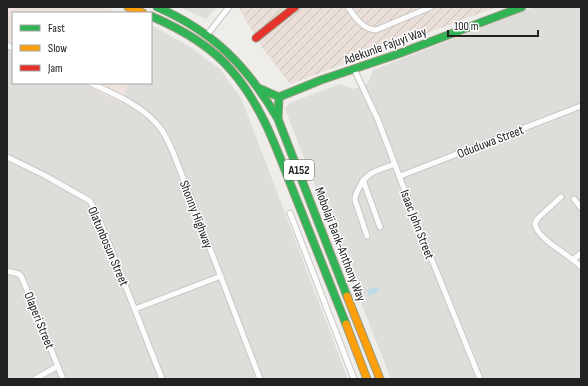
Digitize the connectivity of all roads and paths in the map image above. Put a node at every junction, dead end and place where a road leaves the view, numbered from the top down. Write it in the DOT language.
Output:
graph roads {
  1 [pos="128,7"];
  2 [pos="157,7"];
  3 [pos="229,7"];
  4 [pos="295,7"];
  5 [pos="348,7"];
  6 [pos="431,7"];
  7 [pos="522,7"];
  8 [pos="140,12"];
  9 [pos="152,16"];
  10 [pos="207,35"];
  11 [pos="256,38"];
  12 [pos="354,69"];
  13 [pos="92,84"];
  14 [pos="261,89"];
  15 [pos="279,97"];
  16 [pos="581,106"];
  17 [pos="278,119"];
  18 [pos="7,157"];
  19 [pos="395,164"];
  20 [pos="400,176"];
  21 [pos="363,180"];
  22 [pos="561,197"];
  23 [pos="574,199"];
  24 [pos="312,204"];
  25 [pos="581,208"];
  26 [pos="301,209"];
  27 [pos="290,213"];
  28 [pos="380,227"];
  29 [pos="367,236"];
  30 [pos="581,253"];
  31 [pos="574,259"];
  32 [pos="581,267"];
  33 [pos="7,271"];
  34 [pos="222,276"];
  35 [pos="135,309"];
  36 [pos="58,366"];
  37 [pos="36,379"];
  38 [pos="63,379"];
  39 [pos="162,379"];
  40 [pos="260,379"];
  41 [pos="354,379"];
  42 [pos="367,379"];
  43 [pos="380,379"];
  44 [pos="480,379"];
  1 -- 8 [label="main road"];
  2 -- 10 [label="main road, Mobolaji Bank-Anthony Way / A152"];
  3 -- 10 [label="street"];
  4 -- 11 [label="main road"];
  5 -- 6 [label="street"];
  7 -- 12 [label="main road, Adekunle Fajuyi Way"];
  9 -- 26 [label="main road, Mobolaji Bank-Anthony Way / A152"];
  10 -- 14 [label="main road, Mobolaji Bank-Anthony Way / A152"];
  12 -- 15 [label="main road, Adekunle Fajuyi Way"];
  12 -- 19 [label="street, Isaac John Street"];
  13 -- 34 [label="street, Shonny Highway"];
  14 -- 15 [label="main road"];
  14 -- 17 [label="main road, Mobolaji Bank-Anthony Way / A152"];
  15 -- 17 [label="main road"];
  16 -- 20 [label="street, Oduduwa Street"];
  17 -- 24 [label="main road, Mobolaji Bank-Anthony Way / A152"];
  18 -- 35 [label="street, Olatunbosun Street"];
  19 -- 20 [label="street, Isaac John Street"];
  19 -- 21 [label="street"];
  20 -- 44 [label="street, Isaac John Street"];
  21 -- 28 [label="street"];
  21 -- 29 [label="street"];
  22 -- 31 [label="street"];
  23 -- 25 [label="street"];
  24 -- 26 [label="main road"];
  24 -- 43 [label="main road, Mobolaji Bank-Anthony Way / A152"];
  26 -- 42 [label="main road, Mobolaji Bank-Anthony Way / A152"];
  27 -- 41 [label="street"];
  30 -- 31 [label="street"];
  31 -- 32 [label="street"];
  33 -- 36 [label="street, Olaperi Street"];
  34 -- 35 [label="street"];
  34 -- 40 [label="street, Shonny Highway"];
  35 -- 39 [label="street, Olatunbosun Street"];
  36 -- 37 [label="street"];
  36 -- 38 [label="street, Olaperi Street"];
}
